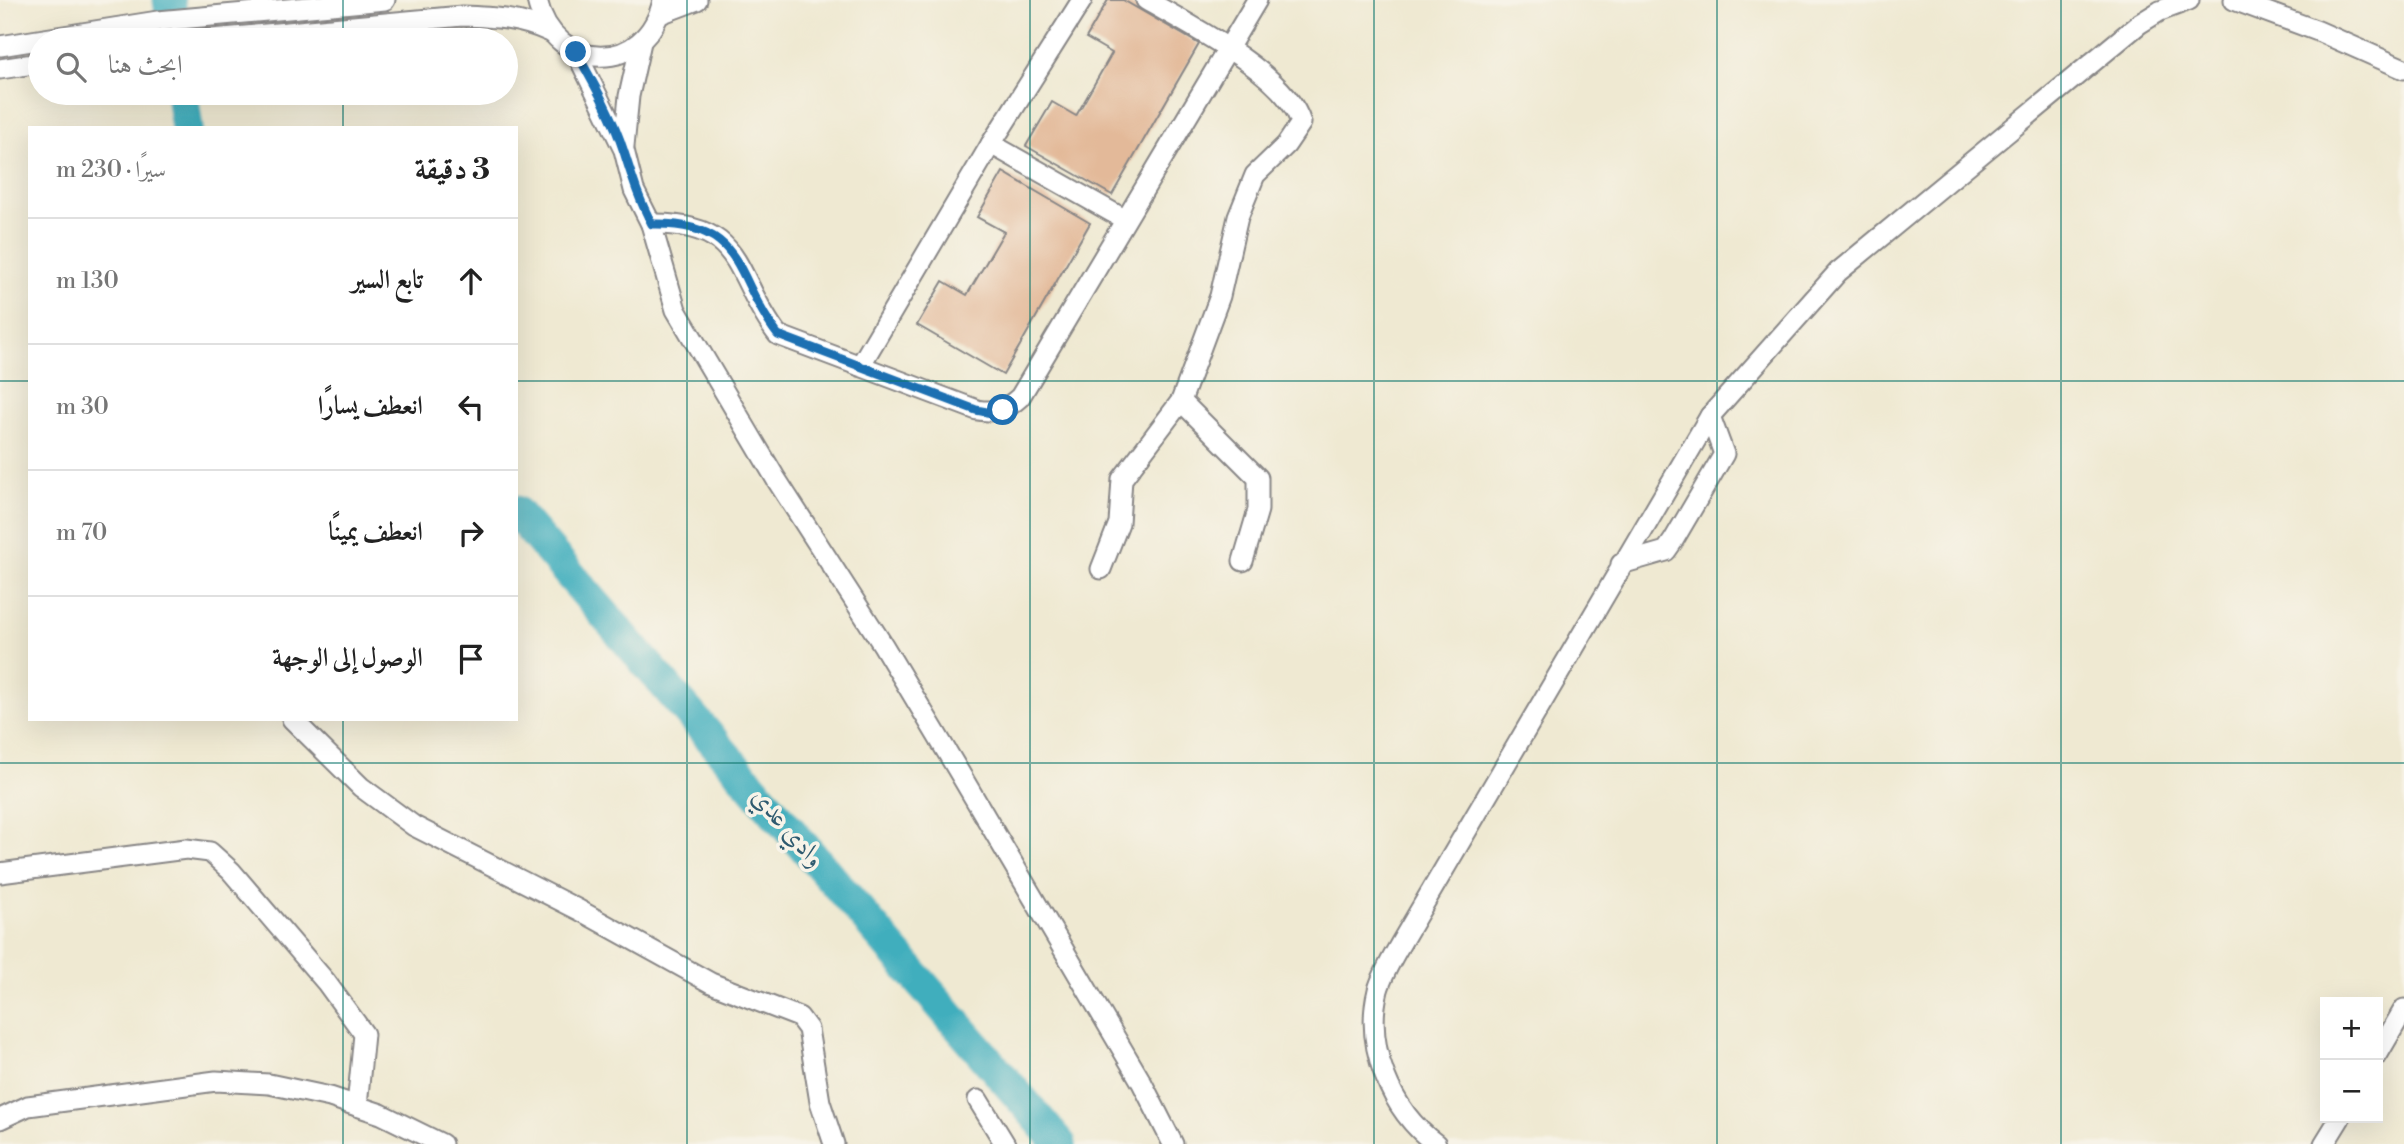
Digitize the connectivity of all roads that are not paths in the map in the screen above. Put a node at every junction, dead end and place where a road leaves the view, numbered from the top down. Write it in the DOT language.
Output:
graph roads {
  1 [pos="385,0"];
  2 [pos="537,0"];
  3 [pos="697,0"];
  4 [pos="1082,0"];
  5 [pos="1146,0"];
  6 [pos="1257,0"];
  7 [pos="2189,0"];
  8 [pos="2234,0"];
  9 [pos="662,7"];
  10 [pos="118,28"];
  11 [pos="333,28"];
  12 [pos="550,32"];
  13 [pos="28,42"];
  14 [pos="641,42"];
  15 [pos="0,46"];
  16 [pos="1227,48"];
  17 [pos="576,52"];
  18 [pos="28,64"];
  19 [pos="0,69"];
  20 [pos="2404,69"];
  21 [pos="991,144"];
  22 [pos="624,150"];
  23 [pos="1124,219"];
  24 [pos="652,224"];
  25 [pos="860,366"];
  26 [pos="1181,401"];
  27 [pos="1710,416"];
  28 [pos="1243,561"];
  29 [pos="1621,564"];
  30 [pos="1101,569"];
  31 [pos="294,721"];
  32 [pos="0,873"];
  33 [pos="2404,1009"];
  34 [pos="2383,1045"];
  35 [pos="978,1100"];
  36 [pos="357,1106"];
  37 [pos="0,1119"];
  38 [pos="2337,1123"];
  39 [pos="442,1144"];
  40 [pos="834,1144"];
  41 [pos="1004,1144"];
  42 [pos="1173,1144"];
  43 [pos="1436,1144"];
  44 [pos="2324,1144"];
  1 -- 10 [label="street"];
  2 -- 12 [label="street"];
  3 -- 9 [label="street"];
  4 -- 21 [label="street"];
  5 -- 16 [label="street"];
  6 -- 16 [label="street"];
  7 -- 27 [label="street"];
  8 -- 20 [label="street"];
  9 -- 14 [label="street"];
  11 -- 12 [label="street"];
  12 -- 17 [label="street"];
  13 -- 15 [label="street"];
  14 -- 17 [label="street"];
  14 -- 22 [label="street"];
  16 -- 23 [label="street"];
  16 -- 26 [label="street"];
  17 -- 22 [label="street"];
  18 -- 19 [label="street"];
  21 -- 23 [label="street"];
  21 -- 25 [label="street"];
  22 -- 24 [label="street"];
  23 -- 25 [label="street"];
  24 -- 25 [label="street"];
  24 -- 42 [label="street"];
  26 -- 28 [label="street"];
  26 -- 30 [label="street"];
  27 -- 29 [label="street"];
  27 -- 29 [label="street"];
  29 -- 43 [label="street"];
  31 -- 40 [label="street"];
  32 -- 36 [label="street"];
  33 -- 34 [label="street"];
  35 -- 41 [label="street"];
  36 -- 37 [label="street"];
  36 -- 39 [label="street"];
  38 -- 44 [label="street"];
}
